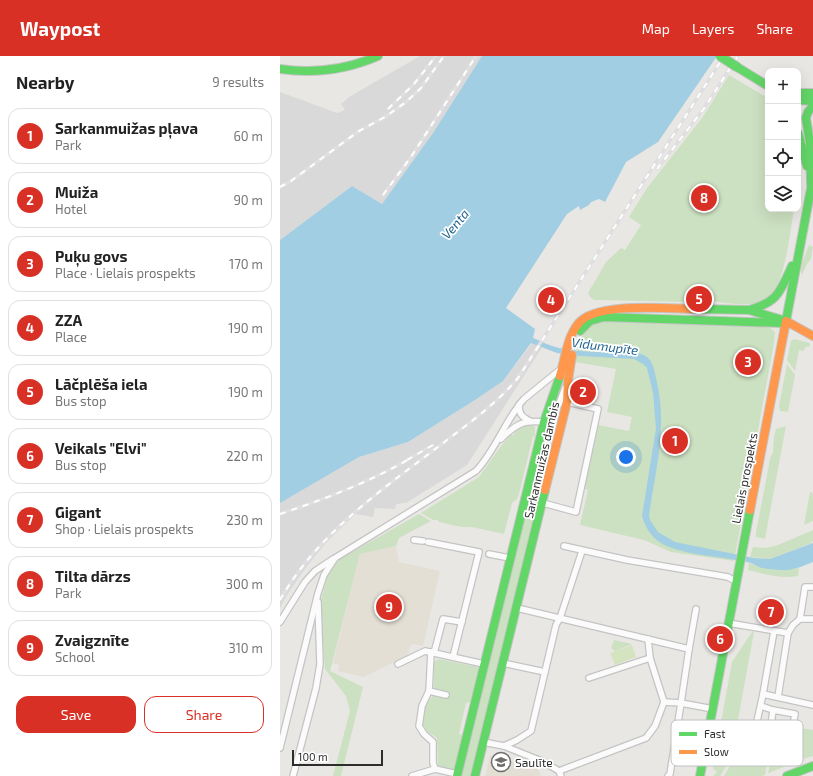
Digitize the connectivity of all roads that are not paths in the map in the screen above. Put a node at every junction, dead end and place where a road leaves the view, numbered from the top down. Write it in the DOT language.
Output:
graph roads {
  1 [pos="378,56"];
  2 [pos="720,56"];
  3 [pos="280,69"];
  4 [pos="765,84"];
  5 [pos="813,93"];
  6 [pos="801,94"];
  7 [pos="801,100"];
  8 [pos="813,101"];
  9 [pos="813,106"];
  10 [pos="801,110"];
  11 [pos="806,118"];
  12 [pos="811,133"];
  13 [pos="800,140"];
  14 [pos="812,181"];
  15 [pos="799,250"];
  16 [pos="750,310"];
  17 [pos="786,321"];
  18 [pos="813,336"];
  19 [pos="572,342"];
  20 [pos="566,362"];
  21 [pos="568,380"];
  22 [pos="567,402"];
  23 [pos="519,405"];
  24 [pos="530,421"];
  25 [pos="544,422"];
  26 [pos="495,444"];
  27 [pos="543,503"];
  28 [pos="414,540"];
  29 [pos="564,546"];
  30 [pos="582,551"];
  31 [pos="484,553"];
  32 [pos="335,558"];
  33 [pos="510,558"];
  34 [pos="736,582"];
  35 [pos="813,587"];
  36 [pos="318,593"];
  37 [pos="517,608"];
  38 [pos="696,609"];
  39 [pos="560,618"];
  40 [pos="800,619"];
  41 [pos="813,619"];
  42 [pos="280,622"];
  43 [pos="462,622"];
  44 [pos="728,623"];
  45 [pos="774,631"];
  46 [pos="788,633"];
  47 [pos="648,639"];
  48 [pos="689,649"];
  49 [pos="433,652"];
  50 [pos="453,657"];
  51 [pos="650,658"];
  52 [pos="503,663"];
  53 [pos="398,664"];
  54 [pos="484,664"];
  55 [pos="545,672"];
  56 [pos="589,678"];
  57 [pos="429,691"];
  58 [pos="763,694"];
  59 [pos="446,695"];
  60 [pos="778,697"];
  61 [pos="664,702"];
  62 [pos="681,703"];
  63 [pos="813,705"];
  64 [pos="761,706"];
  65 [pos="713,709"];
  66 [pos="773,710"];
  67 [pos="678,720"];
  68 [pos="711,720"];
  69 [pos="758,720"];
  70 [pos="772,720"];
  71 [pos="794,720"];
  72 [pos="483,742"];
  73 [pos="504,746"];
  74 [pos="280,748"];
  75 [pos="671,766"];
  76 [pos="702,766"];
  77 [pos="813,766"];
  78 [pos="435,768"];
  79 [pos="560,773"];
  80 [pos="457,775"];
  81 [pos="293,776"];
  82 [pos="412,776"];
  83 [pos="475,776"];
  84 [pos="668,776"];
  85 [pos="700,776"];
  86 [pos="786,776"];
  1 -- 3 [label="main road"];
  2 -- 4 [label="main road, bridge"];
  5 -- 6 [label="main road"];
  7 -- 8 [label="main road"];
  9 -- 11 [label="main road"];
  10 -- 11 [label="main road"];
  11 -- 12 [label="main road"];
  12 -- 14 [label="main road"];
  13 -- 14 [label="main road"];
  14 -- 15 [label="main road, Lielais prospekts"];
  15 -- 16 [label="main road"];
  15 -- 17 [label="main road, Lielais prospekts"];
  16 -- 17 [label="main road"];
  16 -- 19 [label="main road, Sarkanmuižas dambis"];
  17 -- 18 [label="main road"];
  17 -- 19 [label="main road, Sarkanmuižas dambis"];
  17 -- 34 [label="main road, Lielais prospekts"];
  19 -- 20 [label="main road, Sarkanmuižas dambis"];
  20 -- 21 [label="main road, Sarkanmuižas dambis"];
  20 -- 23 [label="street"];
  20 -- 25 [label="main road, Sarkanmuižas dambis"];
  21 -- 22 [label="main road, Sarkanmuižas dambis"];
  21 -- 25 [label="street"];
  22 -- 27 [label="main road, Sarkanmuižas dambis"];
  22 -- 27 [label="street"];
  23 -- 24 [label="street"];
  23 -- 26 [label="street"];
  24 -- 25 [label="street"];
  24 -- 26 [label="street"];
  25 -- 33 [label="main road, Sarkanmuižas dambis"];
  26 -- 32 [label="street"];
  27 -- 37 [label="main road, Sarkanmuižas dambis"];
  28 -- 31 [label="street"];
  29 -- 30 [label="street"];
  30 -- 34 [label="street"];
  30 -- 39 [label="street"];
  31 -- 33 [label="street"];
  31 -- 43 [label="street"];
  32 -- 36 [label="street"];
  32 -- 42 [label="street"];
  33 -- 54 [label="main road, Sarkanmuižas dambis"];
  34 -- 44 [label="main road, Lielais prospekts"];
  35 -- 40 [label="street"];
  36 -- 74 [label="street"];
  36 -- 81 [label="street"];
  37 -- 39 [label="street"];
  37 -- 52 [label="main road, Sarkanmuižas dambis"];
  38 -- 48 [label="street"];
  39 -- 47 [label="street"];
  39 -- 55 [label="street"];
  40 -- 41 [label="street"];
  40 -- 46 [label="street"];
  43 -- 49 [label="street"];
  43 -- 50 [label="street"];
  44 -- 45 [label="street"];
  44 -- 65 [label="main road, Lielais prospekts"];
  45 -- 46 [label="street"];
  45 -- 58 [label="street"];
  46 -- 60 [label="street"];
  47 -- 48 [label="street"];
  47 -- 51 [label="street"];
  48 -- 62 [label="street"];
  49 -- 50 [label="street"];
  49 -- 53 [label="street"];
  49 -- 57 [label="street"];
  50 -- 54 [label="street"];
  51 -- 56 [label="street"];
  51 -- 61 [label="street"];
  52 -- 55 [label="street"];
  52 -- 72 [label="main road, Sarkanmuižas dambis"];
  54 -- 80 [label="main road, Sarkanmuižas dambis"];
  55 -- 73 [label="street"];
  57 -- 59 [label="street"];
  57 -- 78 [label="street"];
  58 -- 60 [label="street"];
  58 -- 64 [label="street"];
  60 -- 63 [label="street"];
  61 -- 62 [label="street"];
  61 -- 79 [label="street"];
  62 -- 65 [label="street"];
  62 -- 67 [label="street"];
  64 -- 66 [label="street"];
  64 -- 69 [label="street"];
  65 -- 68 [label="main road, Lielais prospekts"];
  66 -- 70 [label="street"];
  66 -- 71 [label="street"];
  72 -- 73 [label="street"];
  72 -- 83 [label="main road, Sarkanmuižas dambis"];
  73 -- 79 [label="street"];
  75 -- 84 [label="street"];
  76 -- 85 [label="main road, Lielais prospekts"];
  77 -- 86 [label="main road"];
  78 -- 80 [label="street"];
  78 -- 82 [label="street"];
}
